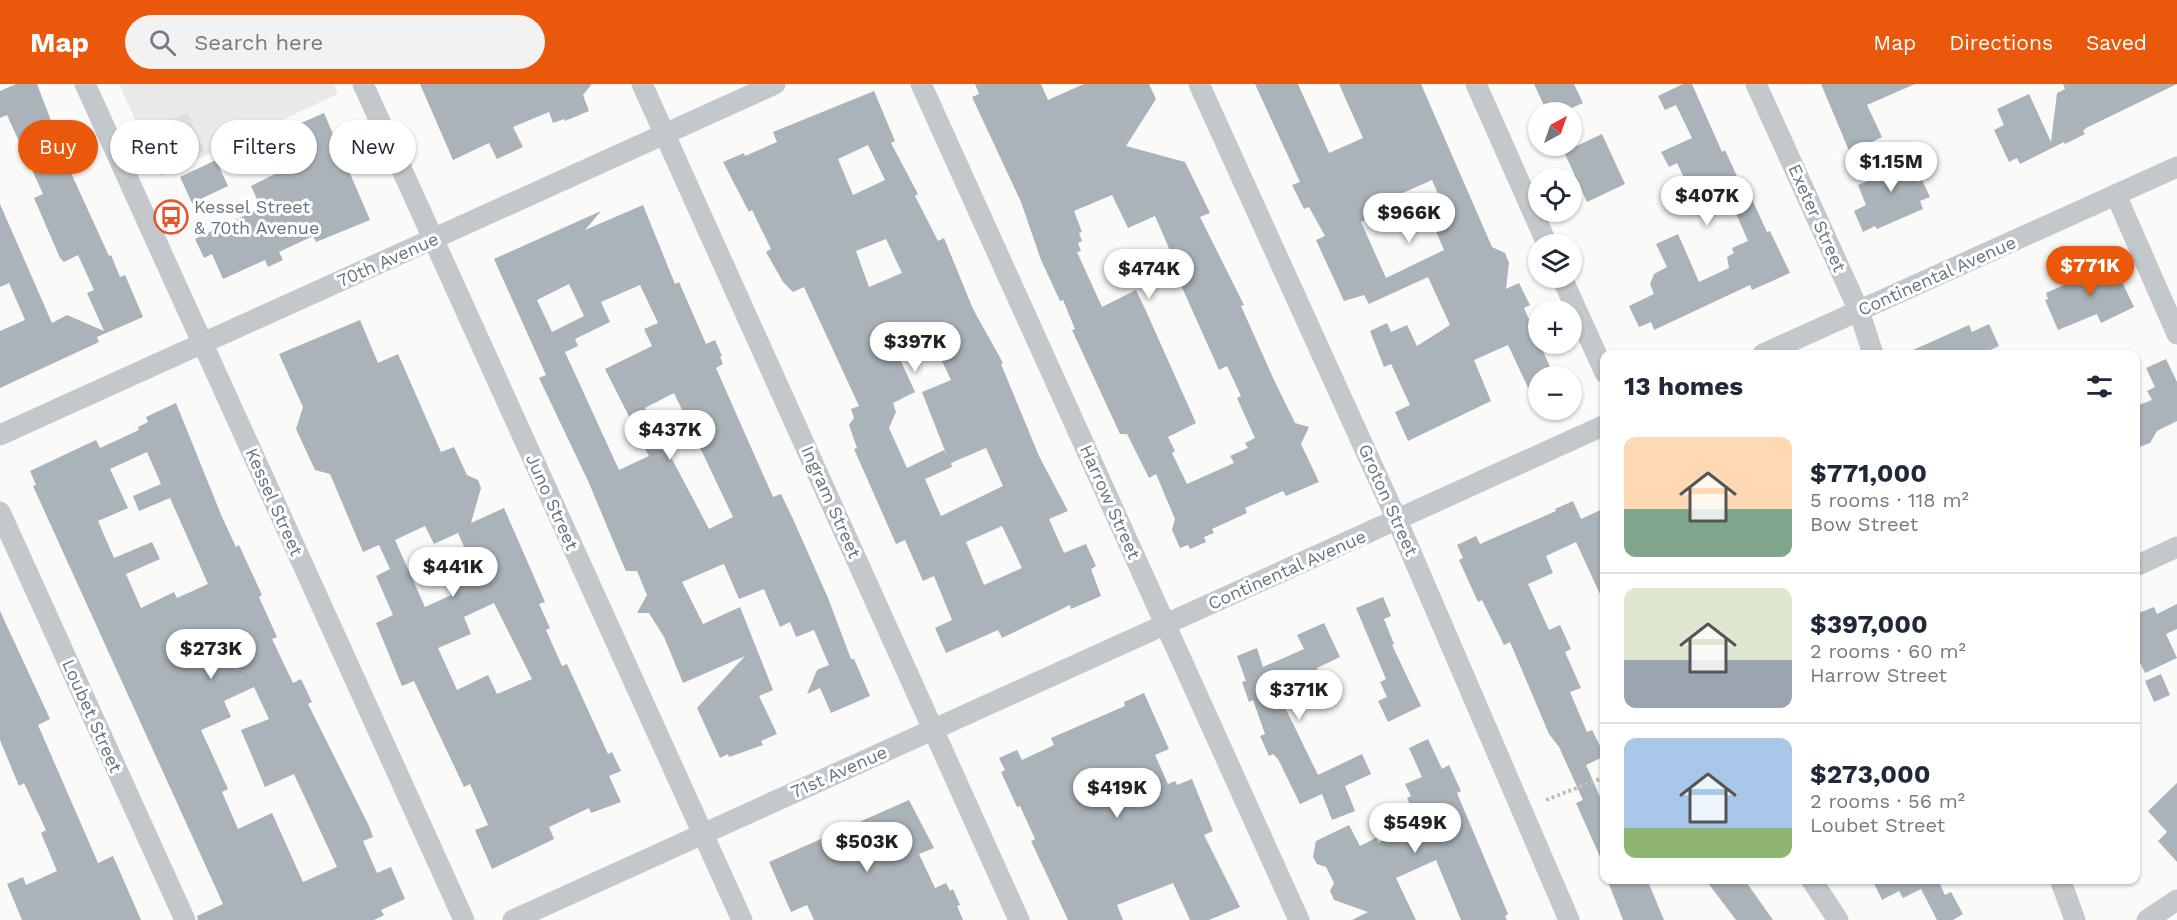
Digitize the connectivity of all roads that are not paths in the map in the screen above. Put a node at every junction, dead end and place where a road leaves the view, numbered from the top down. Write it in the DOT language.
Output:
graph roads {
  1 [pos="85,84"];
  2 [pos="363,84"];
  3 [pos="642,84"];
  4 [pos="775,84"];
  5 [pos="921,84"];
  6 [pos="1199,84"];
  7 [pos="1476,84"];
  8 [pos="1756,84"];
  9 [pos="664,134"];
  10 [pos="2177,167"];
  11 [pos="2116,195"];
  12 [pos="1543,234"];
  13 [pos="433,240"];
  14 [pos="1567,288"];
  15 [pos="1859,311"];
  16 [pos="2177,334"];
  17 [pos="203,344"];
  18 [pos="1772,350"];
  19 [pos="1873,350"];
  20 [pos="1600,362"];
  21 [pos="1600,427"];
  22 [pos="0,435"];
  23 [pos="0,512"];
  24 [pos="1397,520"];
  25 [pos="2177,547"];
  26 [pos="2140,564"];
  27 [pos="1166,625"];
  28 [pos="934,730"];
  29 [pos="703,834"];
  30 [pos="1814,884"];
  31 [pos="2062,884"];
  32 [pos="2173,905"];
  33 [pos="184,920"];
  34 [pos="464,920"];
  35 [pos="513,920"];
  36 [pos="742,920"];
  37 [pos="1019,920"];
  38 [pos="1299,920"];
  39 [pos="1569,920"];
  40 [pos="1839,920"];
  41 [pos="2075,920"];
  42 [pos="2147,920"];
  1 -- 17 [label="street, Kessel Street"];
  2 -- 13 [label="street, Juno Street"];
  3 -- 9 [label="street, Ingram Street"];
  4 -- 9 [label="street, 70th Avenue"];
  5 -- 27 [label="street, Harrow Street"];
  6 -- 24 [label="street, Groton Street"];
  7 -- 12 [label="street"];
  8 -- 15 [label="street, Exeter Street"];
  9 -- 13 [label="street, 70th Avenue"];
  9 -- 28 [label="street, Ingram Street"];
  10 -- 11 [label="street, Continental Avenue"];
  11 -- 15 [label="street, Continental Avenue"];
  11 -- 16 [label="street"];
  13 -- 17 [label="street, 70th Avenue"];
  13 -- 29 [label="street, Juno Street"];
  14 -- 20 [label="street"];
  15 -- 18 [label="street, Continental Avenue"];
  15 -- 19 [label="street, Exeter Street"];
  17 -- 22 [label="street, 70th Avenue"];
  17 -- 34 [label="street, Kessel Street"];
  21 -- 24 [label="street, Continental Avenue"];
  23 -- 33 [label="street, Loubet Street"];
  24 -- 27 [label="street, Continental Avenue"];
  24 -- 39 [label="street, Groton Street"];
  25 -- 26 [label="street"];
  27 -- 28 [label="street, 71st Avenue"];
  27 -- 38 [label="street, Harrow Street"];
  28 -- 29 [label="street, 71st Avenue"];
  28 -- 37 [label="street, Ingram Street"];
  29 -- 35 [label="street, 71st Avenue"];
  29 -- 36 [label="street, Juno Street"];
  30 -- 40 [label="street"];
  31 -- 41 [label="street"];
  32 -- 42 [label="street"];
}
